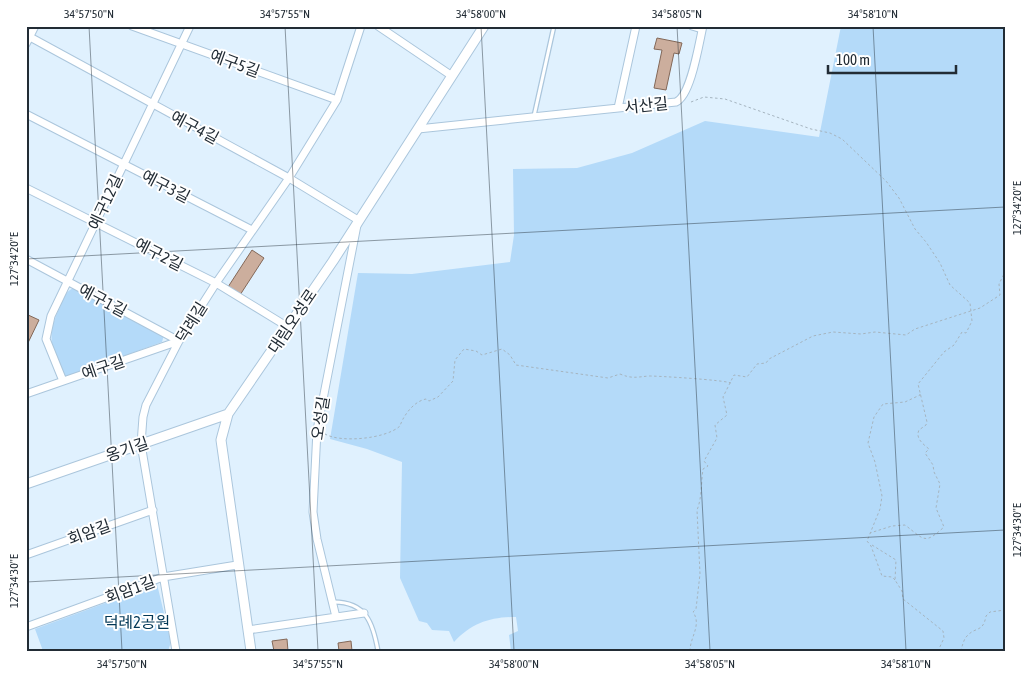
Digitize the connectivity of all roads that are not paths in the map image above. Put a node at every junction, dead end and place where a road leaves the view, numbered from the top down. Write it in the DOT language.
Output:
graph roads {
  1 [pos="35,26"];
  2 [pos="132,26"];
  3 [pos="190,26"];
  4 [pos="361,26"];
  5 [pos="378,26"];
  6 [pos="484,26"];
  7 [pos="554,26"];
  8 [pos="636,26"];
  9 [pos="692,26"];
  10 [pos="702,27"];
  11 [pos="28,41"];
  12 [pos="182,45"];
  13 [pos="452,76"];
  14 [pos="337,100"];
  15 [pos="153,104"];
  16 [pos="618,108"];
  17 [pos="26,114"];
  18 [pos="534,116"];
  19 [pos="418,129"];
  20 [pos="123,164"];
  21 [pos="289,178"];
  22 [pos="26,188"];
  23 [pos="358,220"];
  24 [pos="96,222"];
  25 [pos="252,230"];
  26 [pos="26,259"];
  27 [pos="67,280"];
  28 [pos="216,283"];
  29 [pos="288,327"];
  30 [pos="179,340"];
  31 [pos="62,381"];
  32 [pos="26,394"];
  33 [pos="228,414"];
  34 [pos="141,444"];
  35 [pos="26,484"];
  36 [pos="153,510"];
  37 [pos="26,555"];
  38 [pos="237,565"];
  39 [pos="163,577"];
  40 [pos="334,602"];
  41 [pos="364,613"];
  42 [pos="336,617"];
  43 [pos="26,627"];
  44 [pos="248,630"];
  45 [pos="176,651"];
  46 [pos="251,651"];
  47 [pos="378,651"];
  1 -- 11 [label="street"];
  2 -- 12 [label="street, 예구5길"];
  3 -- 12 [label="street, 예구12길"];
  4 -- 14 [label="street, 덕례길"];
  5 -- 13 [label="street"];
  6 -- 13 [label="street, 대림오성로"];
  7 -- 18 [label="lane"];
  8 -- 16 [label="street"];
  9 -- 10 [label="street"];
  10 -- 16 [label="street, 서산길"];
  11 -- 15 [label="street, 예구4길"];
  12 -- 14 [label="street, 예구5길"];
  12 -- 15 [label="street, 예구12길"];
  13 -- 19 [label="street, 대림오성로"];
  14 -- 21 [label="street, 덕례길"];
  15 -- 20 [label="street, 예구12길"];
  15 -- 21 [label="street, 예구4길"];
  16 -- 18 [label="street, 서산길"];
  17 -- 20 [label="street, 예구3길"];
  18 -- 19 [label="street, 서산길"];
  19 -- 23 [label="street, 대림오성로"];
  20 -- 24 [label="street, 예구12길"];
  20 -- 25 [label="street, 예구3길"];
  21 -- 23 [label="street, 예구4길"];
  21 -- 25 [label="street, 덕례길"];
  22 -- 24 [label="street, 예구2길"];
  23 -- 29 [label="street, 대림오성로"];
  23 -- 40 [label="street, 오성길"];
  24 -- 27 [label="street, 예구12길"];
  24 -- 28 [label="street, 예구2길"];
  25 -- 28 [label="street, 덕례길"];
  26 -- 27 [label="street, 예구1길"];
  27 -- 30 [label="street, 예구1길"];
  27 -- 31 [label="street, 예구12길"];
  28 -- 29 [label="street, 예구2길"];
  28 -- 30 [label="street, 덕례길"];
  29 -- 33 [label="street, 대림오성로"];
  30 -- 31 [label="street, 예구길"];
  30 -- 34 [label="street, 덕례길"];
  31 -- 32 [label="street, 예구길"];
  33 -- 34 [label="street, 옹기길"];
  33 -- 38 [label="street, 대림오성로"];
  34 -- 35 [label="street, 옹기길"];
  34 -- 36 [label="street, 덕례길"];
  36 -- 37 [label="street, 회암길"];
  36 -- 39 [label="street, 덕례길"];
  38 -- 39 [label="street, 회암1길"];
  38 -- 44 [label="street, 대림오성로"];
  39 -- 43 [label="street, 회암1길"];
  39 -- 45 [label="street, 덕례길"];
  40 -- 41 [label="lane"];
  40 -- 42 [label="street, 오성길"];
  41 -- 42 [label="street"];
  41 -- 47 [label="lane"];
  42 -- 44 [label="street"];
  44 -- 46 [label="street, 대림오성로"];
}
